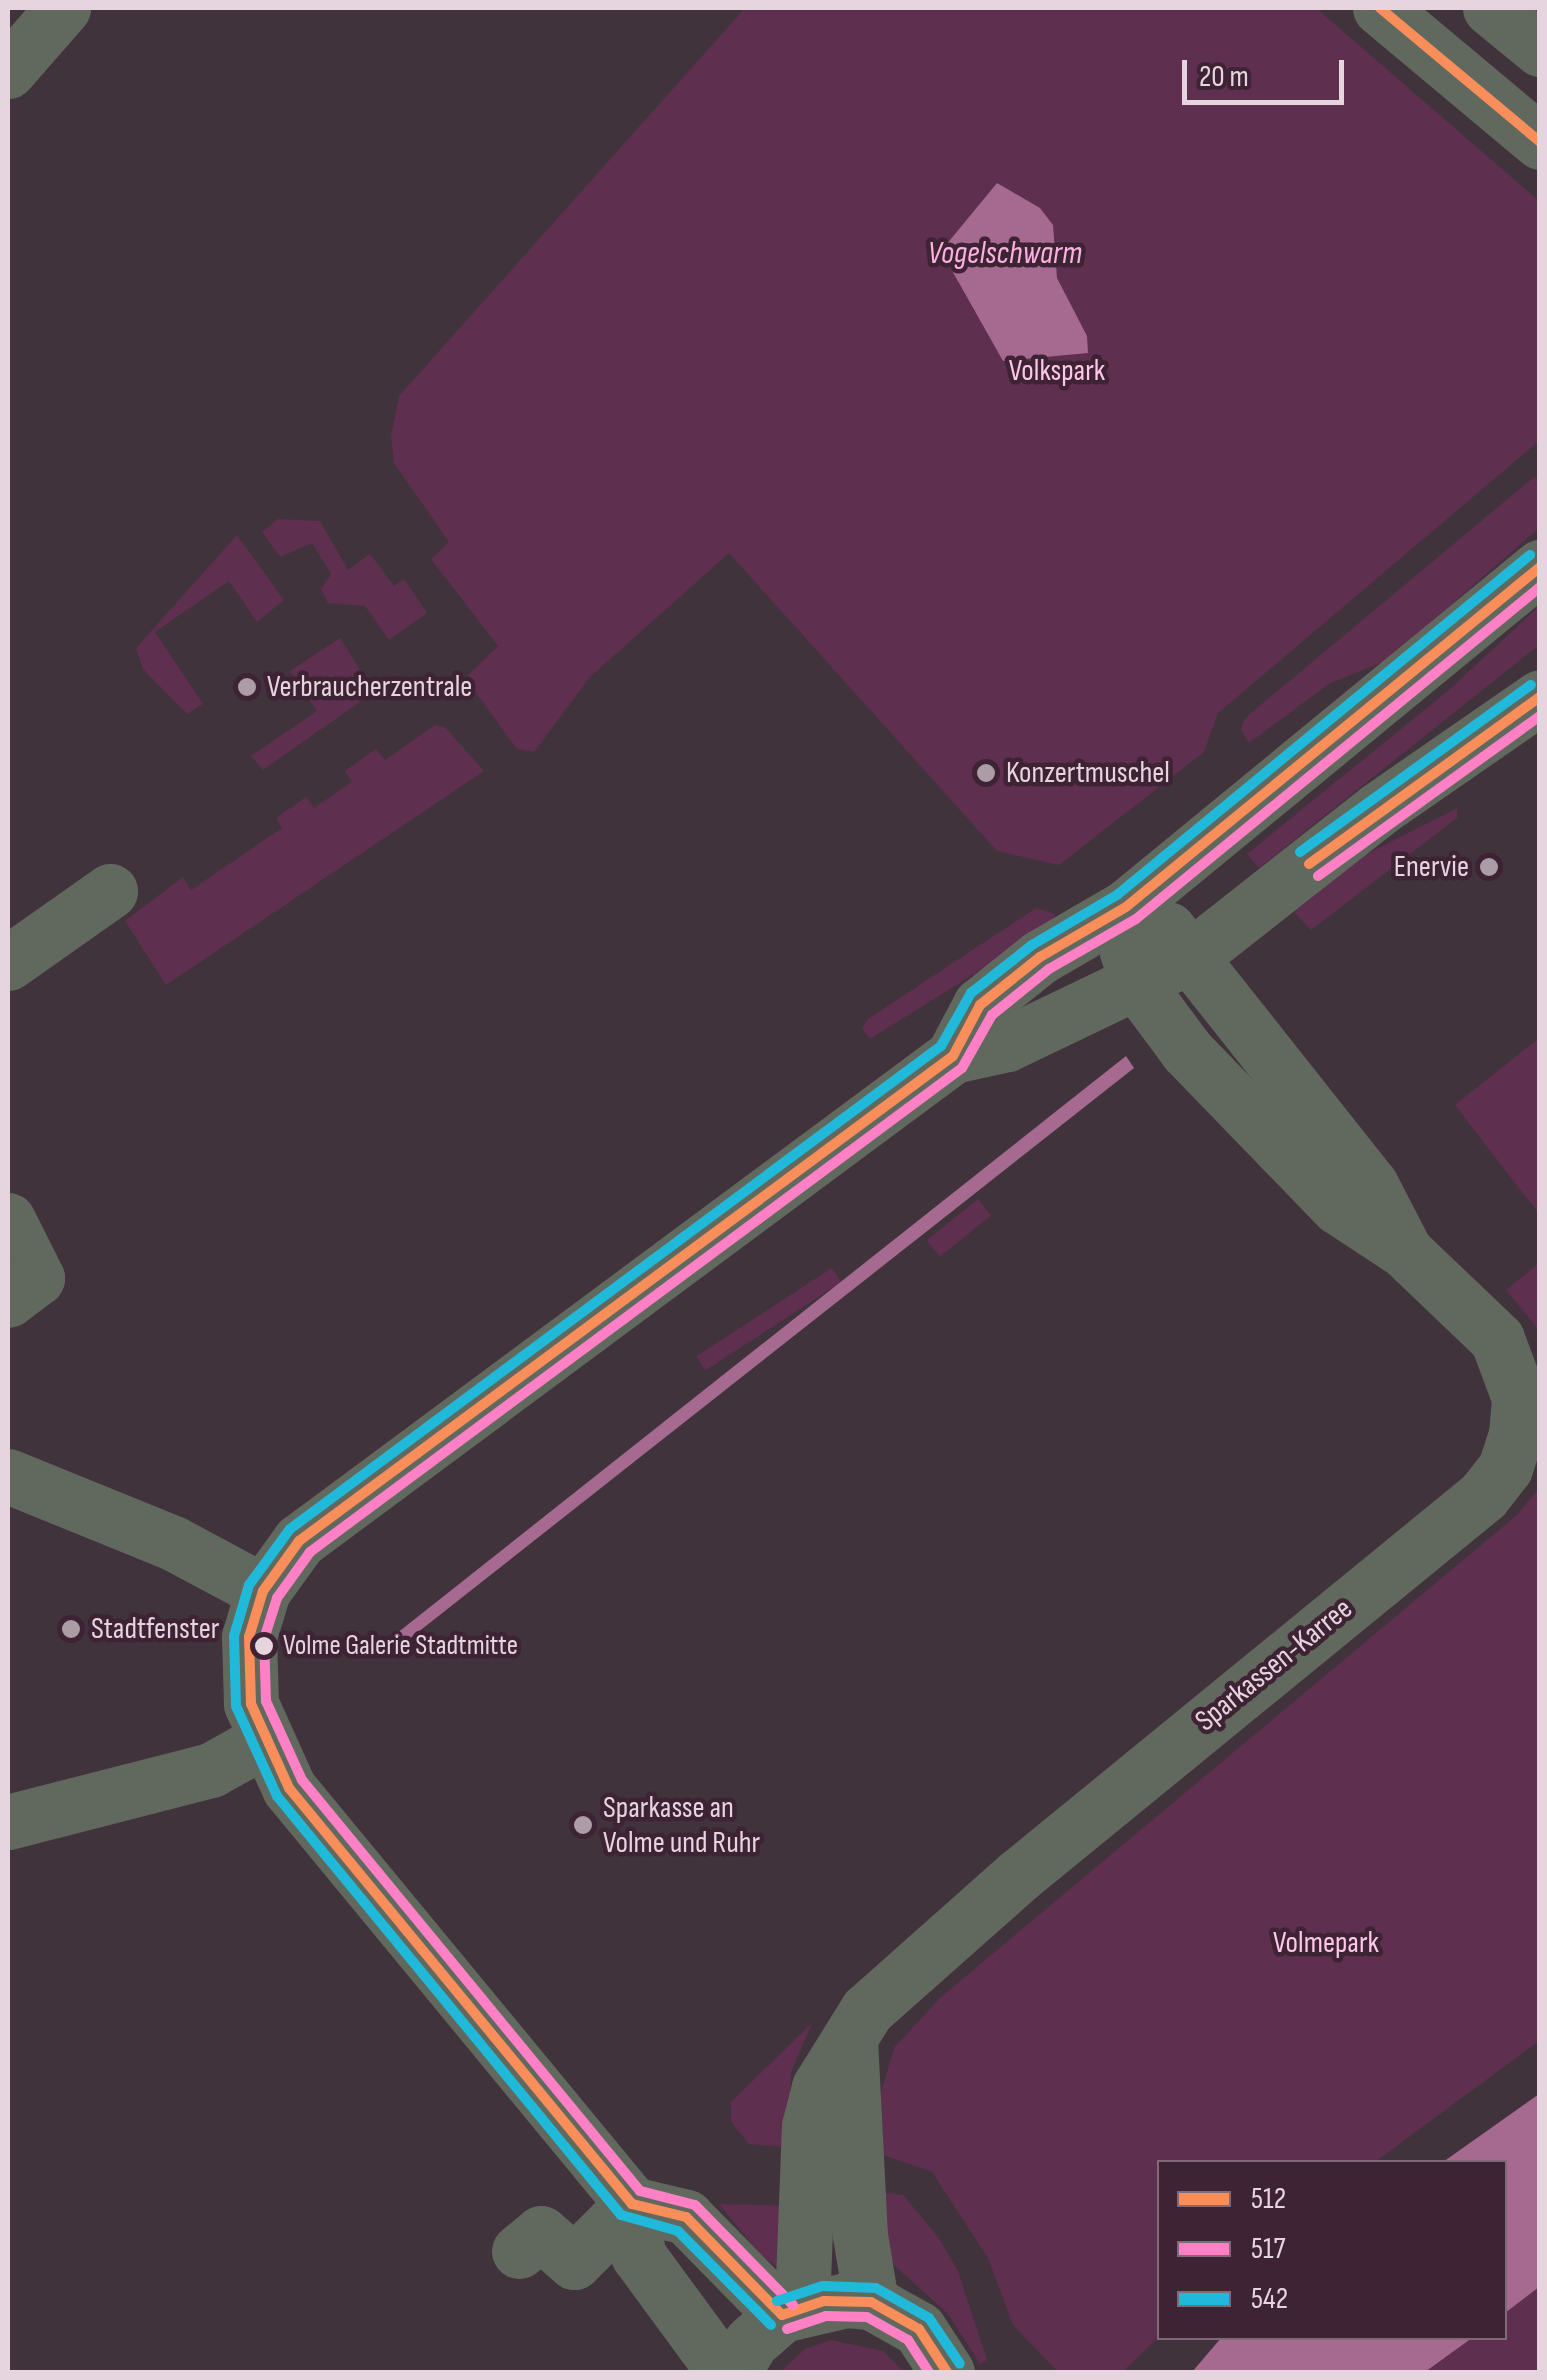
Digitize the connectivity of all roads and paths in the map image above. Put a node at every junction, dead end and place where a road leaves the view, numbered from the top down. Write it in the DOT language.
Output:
graph roads {
  1 [pos="1380,8"];
  2 [pos="1490,8"];
  3 [pos="1540,49"];
  4 [pos="1540,142"];
  5 [pos="1540,567"];
  6 [pos="1540,697"];
  7 [pos="110,890"];
  8 [pos="1126,907"];
  9 [pos="1193,955"];
  10 [pos="8,963"];
  11 [pos="1138,986"];
  12 [pos="952,1056"];
  13 [pos="8,1220"];
  14 [pos="1404,1250"];
  15 [pos="8,1300"];
  16 [pos="8,1476"];
  17 [pos="263,1591"];
  18 [pos="263,1741"];
  19 [pos="8,1822"];
  20 [pos="850,2039"];
  21 [pos="632,2204"];
  22 [pos="518,2251"];
  23 [pos="870,2302"];
  24 [pos="792,2311"];
  25 [pos="724,2372"];
  26 [pos="732,2372"];
  27 [pos="948,2372"];
  1 -- 4 [label="street"];
  2 -- 3 [label="street"];
  5 -- 8 [label="street"];
  6 -- 9 [label="street"];
  7 -- 10 [label="street"];
  8 -- 9 [label="street, Sparkassen-Karree"];
  8 -- 11 [label="street"];
  8 -- 12 [label="street"];
  9 -- 11 [label="street"];
  9 -- 14 [label="street, Sparkassen-Karree"];
  11 -- 12 [label="street"];
  11 -- 14 [label="street, Sparkassen-Karree"];
  12 -- 17 [label="street"];
  13 -- 15 [label="street"];
  14 -- 20 [label="street, Sparkassen-Karree"];
  16 -- 17 [label="street"];
  17 -- 18 [label="street"];
  18 -- 19 [label="street"];
  18 -- 21 [label="street"];
  20 -- 23 [label="street"];
  20 -- 24 [label="street, Sparkassen-Karree"];
  21 -- 22 [label="street"];
  21 -- 24 [label="street"];
  21 -- 25 [label="street"];
  23 -- 24 [label="street"];
  23 -- 27 [label="street"];
  24 -- 26 [label="street"];
}
